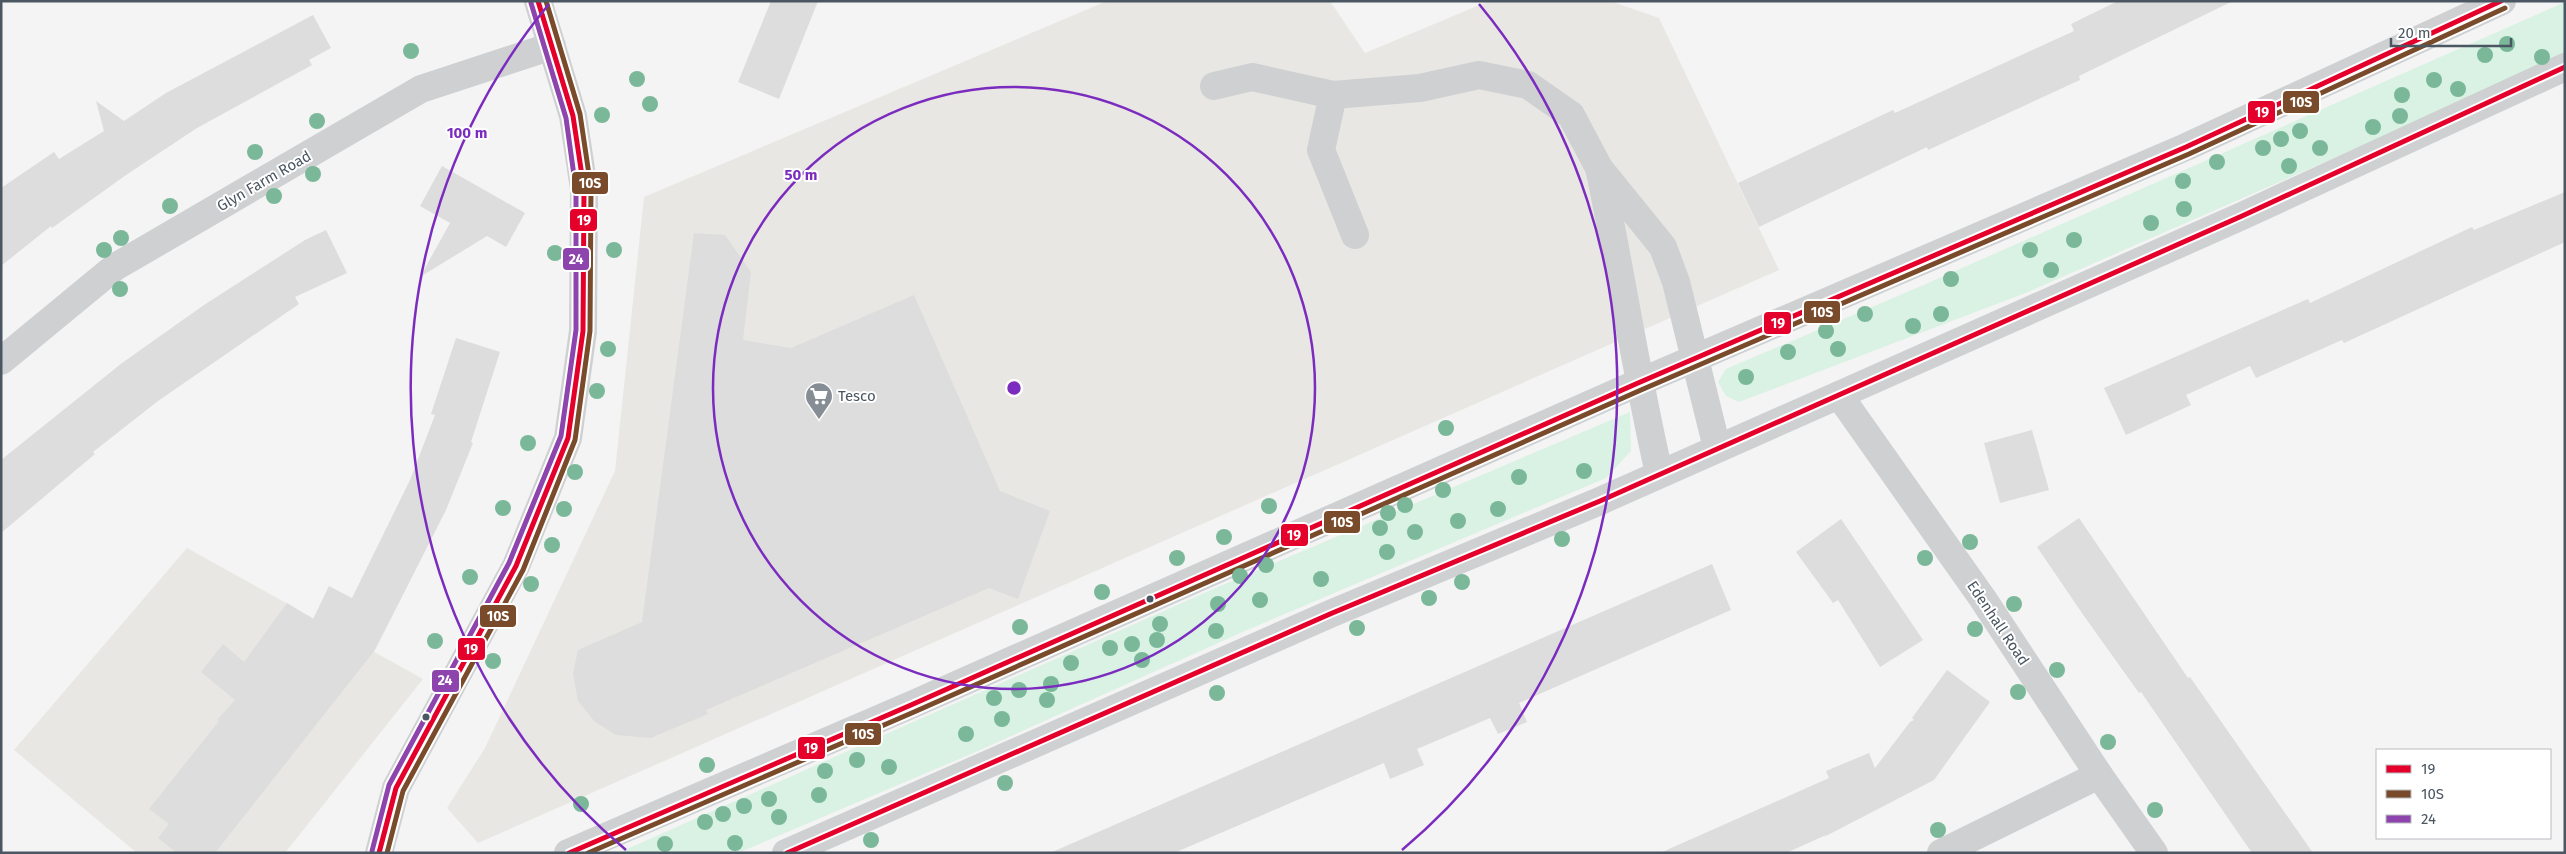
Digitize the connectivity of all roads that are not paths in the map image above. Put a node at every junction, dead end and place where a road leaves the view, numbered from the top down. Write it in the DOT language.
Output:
graph roads {
  1 [pos="538,1"];
  2 [pos="2502,1"];
  3 [pos="552,46"];
  4 [pos="2565,67"];
  5 [pos="1214,86"];
  6 [pos="1333,96"];
  7 [pos="1599,168"];
  8 [pos="1355,235"];
  9 [pos="1,360"];
  10 [pos="1695,360"];
  11 [pos="1638,383"];
  12 [pos="1839,395"];
  13 [pos="1717,448"];
  14 [pos="1659,473"];
  15 [pos="2099,775"];
  16 [pos="379,853"];
  17 [pos="568,853"];
  18 [pos="786,853"];
  19 [pos="1941,853"];
  20 [pos="2154,853"];
  1 -- 3 [label="street"];
  2 -- 10 [label="street"];
  3 -- 9 [label="street, Glyn Farm Road"];
  3 -- 16 [label="street"];
  4 -- 12 [label="street"];
  5 -- 6 [label="street"];
  6 -- 7 [label="street"];
  6 -- 8 [label="street"];
  7 -- 10 [label="street"];
  7 -- 11 [label="street"];
  10 -- 11 [label="street"];
  10 -- 13 [label="street"];
  11 -- 14 [label="street"];
  11 -- 17 [label="street"];
  12 -- 13 [label="street"];
  12 -- 15 [label="street, Edenhall Road"];
  13 -- 14 [label="street"];
  14 -- 18 [label="street"];
  15 -- 19 [label="street"];
  15 -- 20 [label="street, Edenhall Road"];
}
